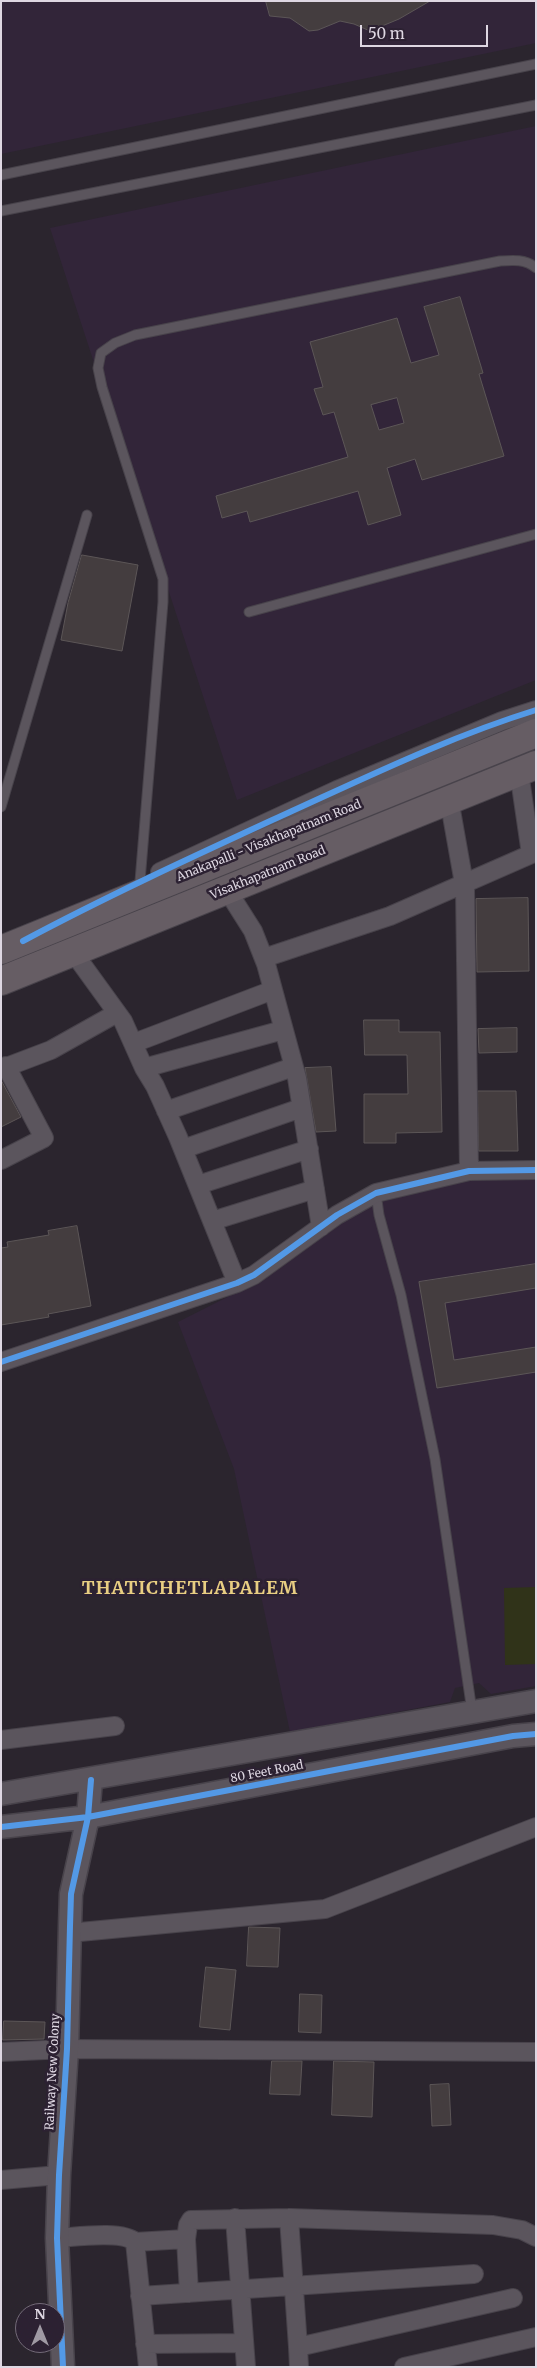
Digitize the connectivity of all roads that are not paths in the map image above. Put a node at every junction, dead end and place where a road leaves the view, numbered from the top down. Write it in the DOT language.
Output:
graph roads {
  1 [pos="536,64"];
  2 [pos="536,105"];
  3 [pos="1,175"];
  4 [pos="1,211"];
  5 [pos="536,268"];
  6 [pos="87,515"];
  7 [pos="536,534"];
  8 [pos="249,612"];
  9 [pos="536,710"];
  10 [pos="536,732"];
  11 [pos="527,769"];
  12 [pos="449,800"];
  13 [pos="1,807"];
  14 [pos="533,853"];
  15 [pos="140,881"];
  16 [pos="464,882"];
  17 [pos="227,890"];
  18 [pos="12,945"];
  19 [pos="73,952"];
  20 [pos="264,958"];
  21 [pos="1,982"];
  22 [pos="273,990"];
  23 [pos="117,1013"];
  24 [pos="283,1030"];
  25 [pos="134,1043"];
  26 [pos="4,1067"];
  27 [pos="293,1067"];
  28 [pos="144,1068"];
  29 [pos="302,1108"];
  30 [pos="166,1111"];
  31 [pos="308,1148"];
  32 [pos="183,1149"];
  33 [pos="1,1160"];
  34 [pos="536,1170"];
  35 [pos="469,1171"];
  36 [pos="198,1185"];
  37 [pos="315,1188"];
  38 [pos="376,1193"];
  39 [pos="212,1221"];
  40 [pos="321,1226"];
  41 [pos="237,1283"];
  42 [pos="1,1362"];
  43 [pos="536,1701"];
  44 [pos="473,1713"];
  45 [pos="115,1726"];
  46 [pos="536,1734"];
  47 [pos="1,1740"];
  48 [pos="478,1743"];
  49 [pos="91,1780"];
  50 [pos="1,1794"];
  51 [pos="88,1817"];
  52 [pos="1,1827"];
  53 [pos="536,1827"];
  54 [pos="69,1934"];
  55 [pos="67,2049"];
  56 [pos="1,2052"];
  57 [pos="536,2052"];
  58 [pos="58,2175"];
  59 [pos="1,2180"];
  60 [pos="235,2218"];
  61 [pos="290,2218"];
  62 [pos="536,2236"];
  63 [pos="57,2238"];
  64 [pos="186,2240"];
  65 [pos="135,2242"];
  66 [pos="474,2274"];
  67 [pos="293,2288"];
  68 [pos="241,2290"];
  69 [pos="189,2293"];
  70 [pos="140,2296"];
  71 [pos="513,2298"];
  72 [pos="536,2337"];
  73 [pos="244,2343"];
  74 [pos="145,2344"];
  75 [pos="298,2347"];
  76 [pos="432,2364"];
  77 [pos="63,2367"];
  78 [pos="148,2367"];
  79 [pos="246,2367"];
  80 [pos="299,2367"];
  81 [pos="404,2367"];
  1 -- 3 [label="lane"];
  2 -- 4 [label="lane"];
  5 -- 15 [label="lane"];
  6 -- 13 [label="lane"];
  7 -- 8 [label="lane"];
  9 -- 15 [label="street"];
  10 -- 18 [label="main road, Anakapalli - Visakhapatnam Road"];
  11 -- 12 [label="main road, Visakhapatnam Road"];
  11 -- 14 [label="street"];
  12 -- 16 [label="street"];
  12 -- 17 [label="main road, Visakhapatnam Road"];
  14 -- 16 [label="street"];
  15 -- 18 [label="street"];
  16 -- 20 [label="street"];
  16 -- 35 [label="street"];
  17 -- 19 [label="main road, Visakhapatnam Road"];
  17 -- 20 [label="street"];
  19 -- 21 [label="main road, Visakhapatnam Road"];
  19 -- 23 [label="street"];
  20 -- 22 [label="street"];
  22 -- 24 [label="street"];
  22 -- 25 [label="street"];
  23 -- 25 [label="street"];
  23 -- 26 [label="street"];
  24 -- 27 [label="street"];
  24 -- 28 [label="street"];
  25 -- 28 [label="street"];
  26 -- 33 [label="street"];
  27 -- 29 [label="street"];
  27 -- 30 [label="street"];
  28 -- 30 [label="street"];
  29 -- 31 [label="street"];
  29 -- 32 [label="street"];
  30 -- 32 [label="street"];
  31 -- 36 [label="street"];
  31 -- 37 [label="street"];
  32 -- 36 [label="street"];
  34 -- 35 [label="street"];
  35 -- 38 [label="street"];
  36 -- 39 [label="street"];
  37 -- 39 [label="street"];
  37 -- 40 [label="street"];
  38 -- 40 [label="street"];
  38 -- 44 [label="lane"];
  39 -- 41 [label="street"];
  40 -- 41 [label="street"];
  41 -- 42 [label="street"];
  43 -- 44 [label="street, 80 Feet Road"];
  44 -- 48 [label="street"];
  44 -- 49 [label="street, 80 Feet Road"];
  45 -- 47 [label="street"];
  46 -- 48 [label="street, 80 Feet Road"];
  48 -- 51 [label="street, 80 Feet Road"];
  49 -- 50 [label="street, 80 Feet Road"];
  49 -- 51 [label="street, Railway New Colony"];
  51 -- 52 [label="street, 80 Feet Road"];
  51 -- 54 [label="street, Railway New Colony"];
  53 -- 54 [label="street"];
  54 -- 55 [label="street, Railway New Colony"];
  55 -- 56 [label="street"];
  55 -- 57 [label="street"];
  55 -- 58 [label="street, Railway New Colony"];
  58 -- 59 [label="street"];
  58 -- 63 [label="street, Railway New Colony"];
  60 -- 61 [label="street"];
  60 -- 64 [label="street"];
  60 -- 68 [label="street"];
  61 -- 62 [label="street"];
  61 -- 67 [label="street"];
  63 -- 65 [label="street"];
  63 -- 77 [label="street, Railway New Colony"];
  64 -- 65 [label="street"];
  64 -- 69 [label="street"];
  65 -- 70 [label="street"];
  66 -- 67 [label="street"];
  67 -- 68 [label="street"];
  67 -- 75 [label="street"];
  68 -- 69 [label="street"];
  68 -- 73 [label="street"];
  69 -- 70 [label="street"];
  70 -- 74 [label="street"];
  71 -- 75 [label="street"];
  72 -- 76 [label="street"];
  73 -- 74 [label="street"];
  73 -- 79 [label="street"];
  74 -- 78 [label="street"];
  75 -- 80 [label="street"];
  76 -- 81 [label="street"];
}
